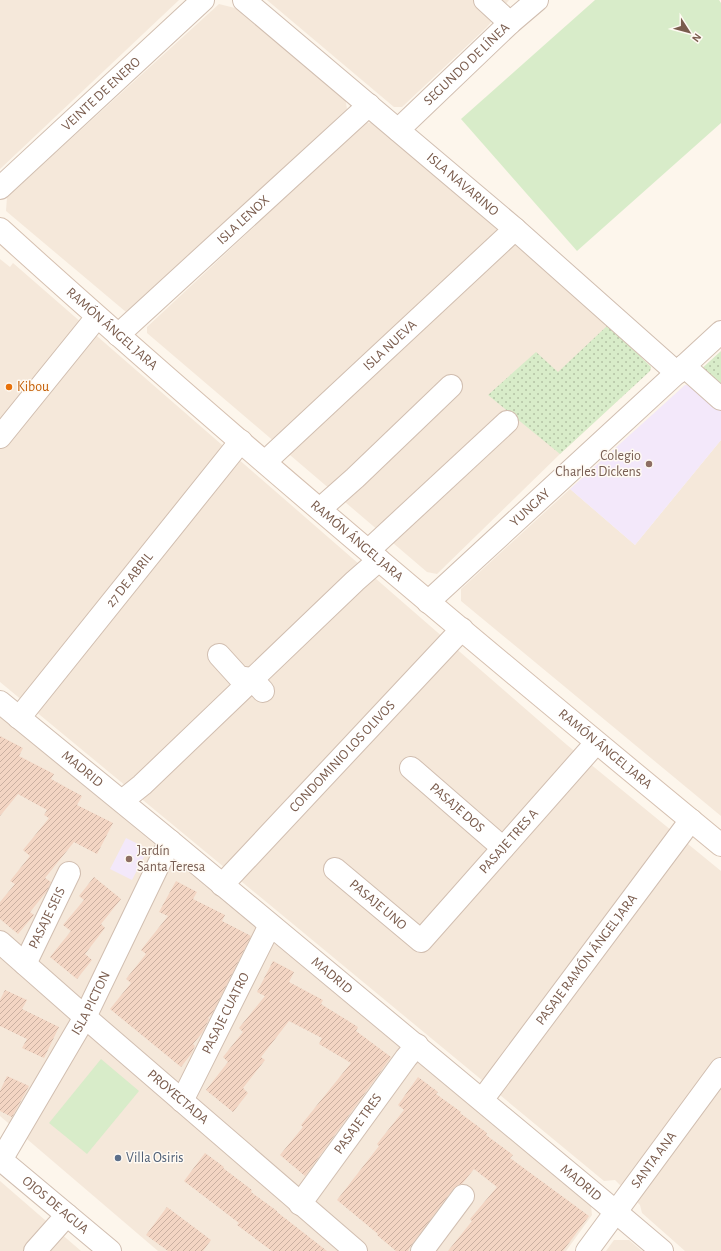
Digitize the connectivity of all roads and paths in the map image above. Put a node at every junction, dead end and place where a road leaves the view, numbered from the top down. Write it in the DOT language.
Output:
graph roads {
  1 [pos="203,0"];
  2 [pos="244,0"];
  3 [pos="485,0"];
  4 [pos="538,0"];
  5 [pos="510,23"];
  6 [pos="369,105"];
  7 [pos="398,130"];
  8 [pos="0,188"];
  9 [pos="0,229"];
  10 [pos="515,229"];
  11 [pos="97,317"];
  12 [pos="721,332"];
  13 [pos="118,336"];
  14 [pos="681,369"];
  15 [pos="451,386"];
  16 [pos="721,398"];
  17 [pos="507,422"];
  18 [pos="0,437"];
  19 [pos="241,441"];
  20 [pos="265,462"];
  21 [pos="320,509"];
  22 [pos="374,555"];
  23 [pos="428,602"];
  24 [pos="462,629"];
  25 [pos="219,655"];
  26 [pos="258,685"];
  27 [pos="0,702"];
  28 [pos="19,718"];
  29 [pos="596,743"];
  30 [pos="411,768"];
  31 [pos="122,801"];
  32 [pos="691,820"];
  33 [pos="170,841"];
  34 [pos="721,845"];
  35 [pos="503,848"];
  36 [pos="335,869"];
  37 [pos="69,873"];
  38 [pos="222,885"];
  39 [pos="270,926"];
  40 [pos="421,941"];
  41 [pos="0,942"];
  42 [pos="25,964"];
  43 [pos="85,1018"];
  44 [pos="417,1045"];
  45 [pos="721,1069"];
  46 [pos="482,1100"];
  47 [pos="182,1101"];
  48 [pos="0,1159"];
  49 [pos="463,1196"];
  50 [pos="300,1204"];
  51 [pos="616,1212"];
  52 [pos="67,1215"];
  53 [pos="351,1249"];
  54 [pos="35,1251"];
  55 [pos="110,1251"];
  56 [pos="422,1251"];
  57 [pos="587,1251"];
  58 [pos="662,1251"];
  1 -- 8 [label="street, VEINTE DE ENERO"];
  2 -- 6 [label="street, ISLA NAVARINO"];
  3 -- 5 [label="street"];
  4 -- 5 [label="street, SEGUNDO DE LÍNEA"];
  5 -- 7 [label="street, SEGUNDO DE LÍNEA"];
  6 -- 7 [label="street, ISLA NAVARINO"];
  6 -- 13 [label="street, ISLA LENOX"];
  7 -- 10 [label="street, ISLA NAVARINO"];
  9 -- 11 [label="street, RAMÓN ÁNGEL JARA"];
  10 -- 14 [label="street, ISLA NAVARINO"];
  10 -- 20 [label="street, ISLA NUEVA"];
  11 -- 13 [label="street, RAMÓN ÁNGEL JARA"];
  11 -- 18 [label="street"];
  12 -- 14 [label="street, YUNGAY"];
  13 -- 19 [label="street, RAMÓN ÁNGEL JARA"];
  14 -- 16 [label="street, ISLA NAVARINO"];
  14 -- 23 [label="street, YUNGAY"];
  15 -- 21 [label="street"];
  17 -- 22 [label="street"];
  19 -- 20 [label="street, RAMÓN ÁNGEL JARA"];
  19 -- 28 [label="street, 27 DE ABRIL"];
  20 -- 21 [label="street, RAMÓN ÁNGEL JARA"];
  21 -- 22 [label="street, RAMÓN ÁNGEL JARA"];
  22 -- 23 [label="street, RAMÓN ÁNGEL JARA"];
  22 -- 26 [label="street"];
  23 -- 24 [label="street, RAMÓN ÁNGEL JARA"];
  24 -- 29 [label="street, RAMÓN ÁNGEL JARA"];
  24 -- 38 [label="street, CONDOMINIO LOS OLIVOS"];
  25 -- 26 [label="street"];
  26 -- 31 [label="street"];
  27 -- 28 [label="street, MADRID"];
  28 -- 31 [label="street, MADRID"];
  29 -- 32 [label="street, RAMÓN ÁNGEL JARA"];
  29 -- 35 [label="street, PASAJE TRES A"];
  30 -- 35 [label="street, PASAJE DOS"];
  31 -- 33 [label="street, MADRID"];
  32 -- 34 [label="street, RAMÓN ÁNGEL JARA"];
  32 -- 46 [label="street, PASAJE RAMÓN ÁNGEL JARA"];
  33 -- 38 [label="street, MADRID"];
  33 -- 43 [label="street, ISLA PICTON"];
  35 -- 40 [label="street, PASAJE TRES A"];
  36 -- 40 [label="street, PASAJE UNO"];
  37 -- 42 [label="street, PASAJE SEIS"];
  38 -- 39 [label="street, MADRID"];
  39 -- 44 [label="street, MADRID"];
  39 -- 47 [label="street, PASAJE CUATRO"];
  41 -- 42 [label="street, PROYECTADA"];
  42 -- 43 [label="street, PROYECTADA"];
  43 -- 47 [label="street, PROYECTADA"];
  43 -- 48 [label="street, ISLA PICTON"];
  44 -- 46 [label="street, MADRID"];
  44 -- 50 [label="street, PASAJE TRES"];
  45 -- 51 [label="street, SANTA ANA"];
  46 -- 51 [label="street, MADRID"];
  47 -- 50 [label="street, PROYECTADA"];
  48 -- 52 [label="street, OJOS DE AGUA"];
  49 -- 56 [label="street"];
  50 -- 53 [label="street, PROYECTADA"];
  51 -- 57 [label="street, SANTA ANA"];
  51 -- 58 [label="street, MADRID"];
  52 -- 54 [label="street"];
  52 -- 55 [label="street, OJOS DE AGUA"];
}
